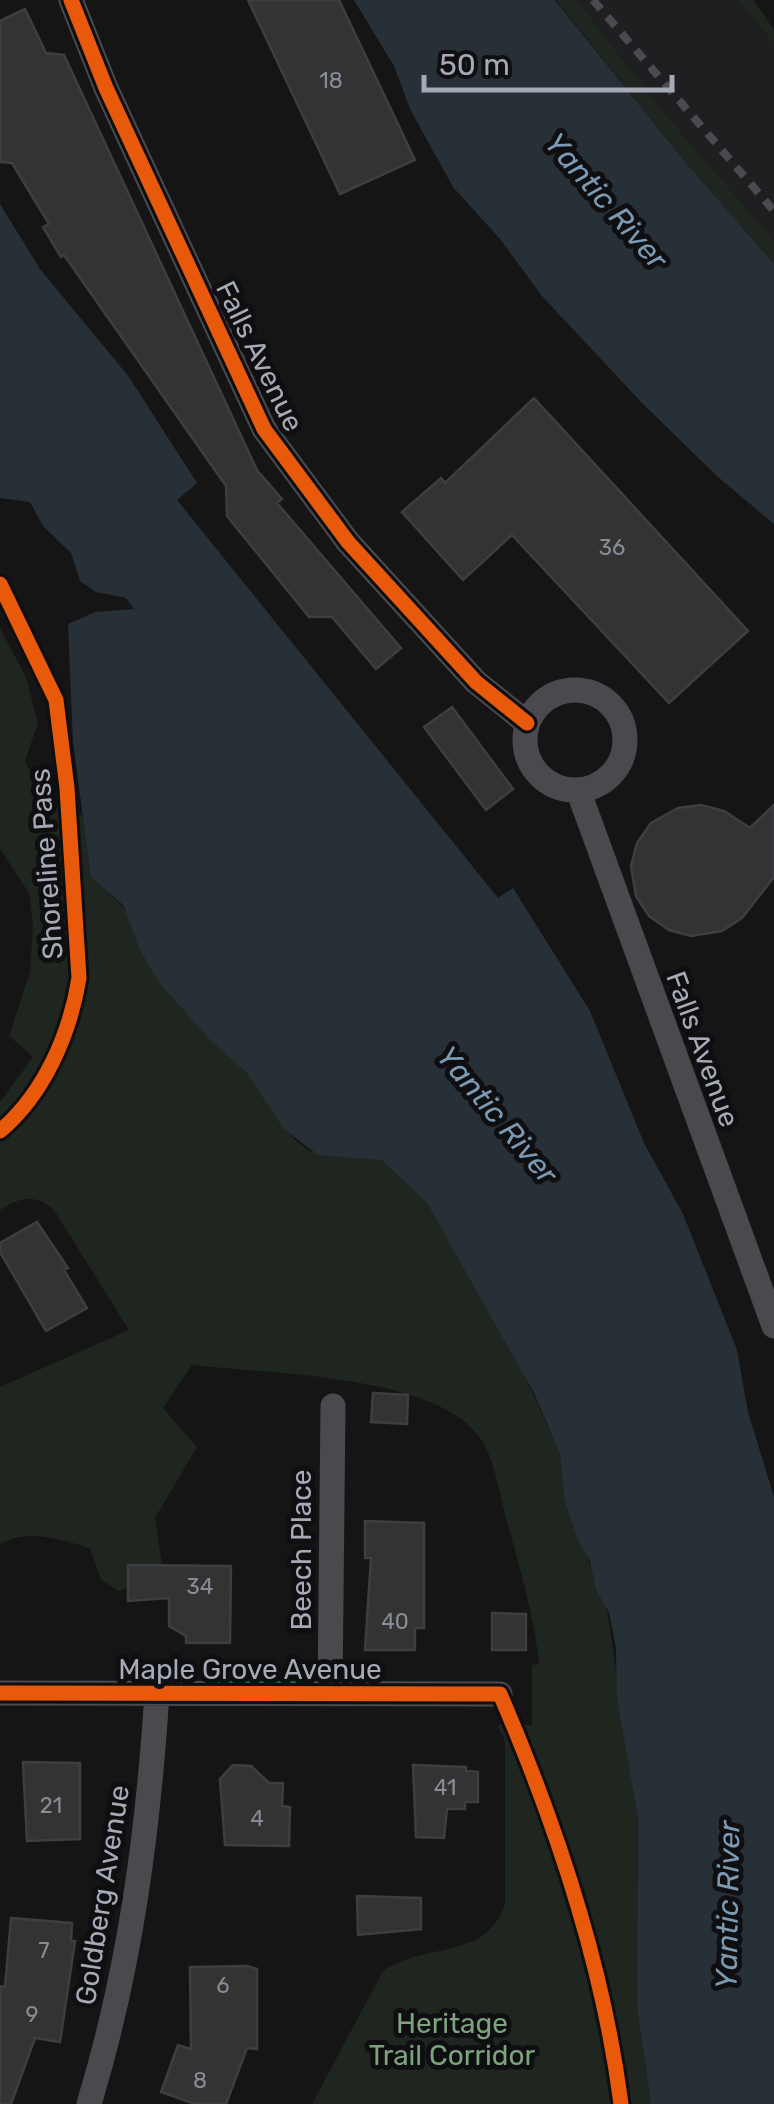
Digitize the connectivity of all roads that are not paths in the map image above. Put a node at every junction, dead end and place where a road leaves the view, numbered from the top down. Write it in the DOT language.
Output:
graph roads {
  1 [pos="71,0"];
  2 [pos="527,723"];
  3 [pos="578,790"];
  4 [pos="774,1326"];
  5 [pos="332,1406"];
  6 [pos="0,1694"];
  7 [pos="158,1694"];
  8 [pos="330,1694"];
  9 [pos="500,1694"];
  10 [pos="89,2104"];
  1 -- 2 [label="street, Falls Avenue"];
  2 -- 3 [label="street"];
  2 -- 3 [label="street"];
  3 -- 4 [label="street, Falls Avenue"];
  5 -- 8 [label="street, Beech Place"];
  6 -- 7 [label="street, Maple Grove Avenue"];
  7 -- 8 [label="street, Maple Grove Avenue"];
  7 -- 10 [label="street, Goldberg Avenue"];
  8 -- 9 [label="street, Maple Grove Avenue"];
}
